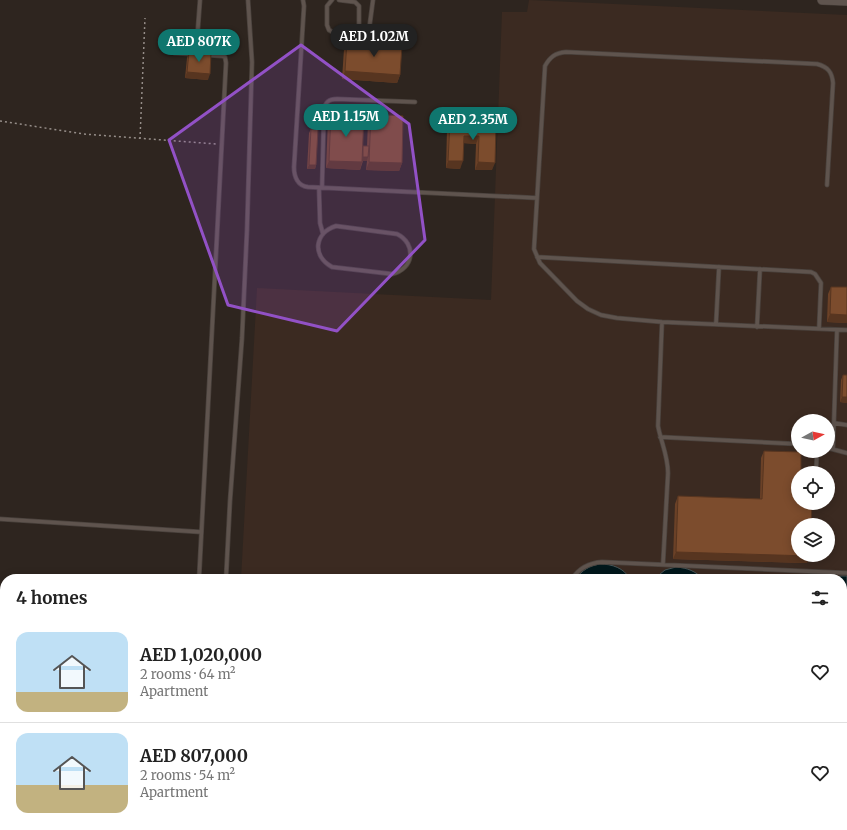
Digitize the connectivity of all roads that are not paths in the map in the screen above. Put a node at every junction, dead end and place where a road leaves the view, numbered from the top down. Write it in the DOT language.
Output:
graph roads {
  1 [pos="200,0"];
  2 [pos="248,0"];
  3 [pos="303,0"];
  4 [pos="306,0"];
  5 [pos="332,0"];
  6 [pos="339,0"];
  7 [pos="372,0"];
  8 [pos="822,0"];
  9 [pos="847,1"];
  10 [pos="304,6"];
  11 [pos="357,33"];
  12 [pos="174,53"];
  13 [pos="196,54"];
  14 [pos="415,102"];
  15 [pos="827,186"];
  16 [pos="320,188"];
  17 [pos="537,198"];
  18 [pos="323,234"];
  19 [pos="537,257"];
  20 [pos="719,267"];
  21 [pos="760,269"];
  22 [pos="662,322"];
  23 [pos="716,324"];
  24 [pos="757,327"];
  25 [pos="819,329"];
  26 [pos="837,330"];
  27 [pos="847,330"];
  28 [pos="834,414"];
  29 [pos="835,423"];
  30 [pos="847,424"];
  31 [pos="660,437"];
  32 [pos="791,444"];
  33 [pos="835,450"];
  34 [pos="847,453"];
  35 [pos="0,519"];
  36 [pos="201,532"];
  37 [pos="663,564"];
  38 [pos="847,573"];
  39 [pos="199,574"];
  40 [pos="226,574"];
  41 [pos="576,574"];
  1 -- 13 [label="lane"];
  2 -- 40 [label="lane"];
  3 -- 10 [label="lane"];
  4 -- 10 [label="lane"];
  5 -- 11 [label="lane"];
  6 -- 11 [label="lane"];
  7 -- 11 [label="lane"];
  8 -- 9 [label="street"];
  10 -- 16 [label="lane"];
  12 -- 13 [label="lane"];
  13 -- 36 [label="lane"];
  14 -- 16 [label="lane"];
  15 -- 17 [label="lane"];
  16 -- 17 [label="lane"];
  16 -- 18 [label="lane"];
  17 -- 19 [label="lane"];
  18 -- 18 [label="lane"];
  19 -- 20 [label="lane"];
  19 -- 22 [label="lane"];
  20 -- 21 [label="lane"];
  20 -- 23 [label="lane"];
  21 -- 24 [label="lane"];
  21 -- 25 [label="lane"];
  22 -- 23 [label="lane"];
  22 -- 31 [label="lane"];
  23 -- 24 [label="lane"];
  24 -- 25 [label="lane"];
  25 -- 26 [label="lane"];
  26 -- 27 [label="lane"];
  26 -- 28 [label="lane"];
  29 -- 30 [label="lane"];
  31 -- 32 [label="lane"];
  31 -- 37 [label="lane"];
  33 -- 34 [label="lane"];
  35 -- 36 [label="lane"];
  36 -- 39 [label="lane"];
  37 -- 38 [label="lane"];
  37 -- 41 [label="lane"];
}
